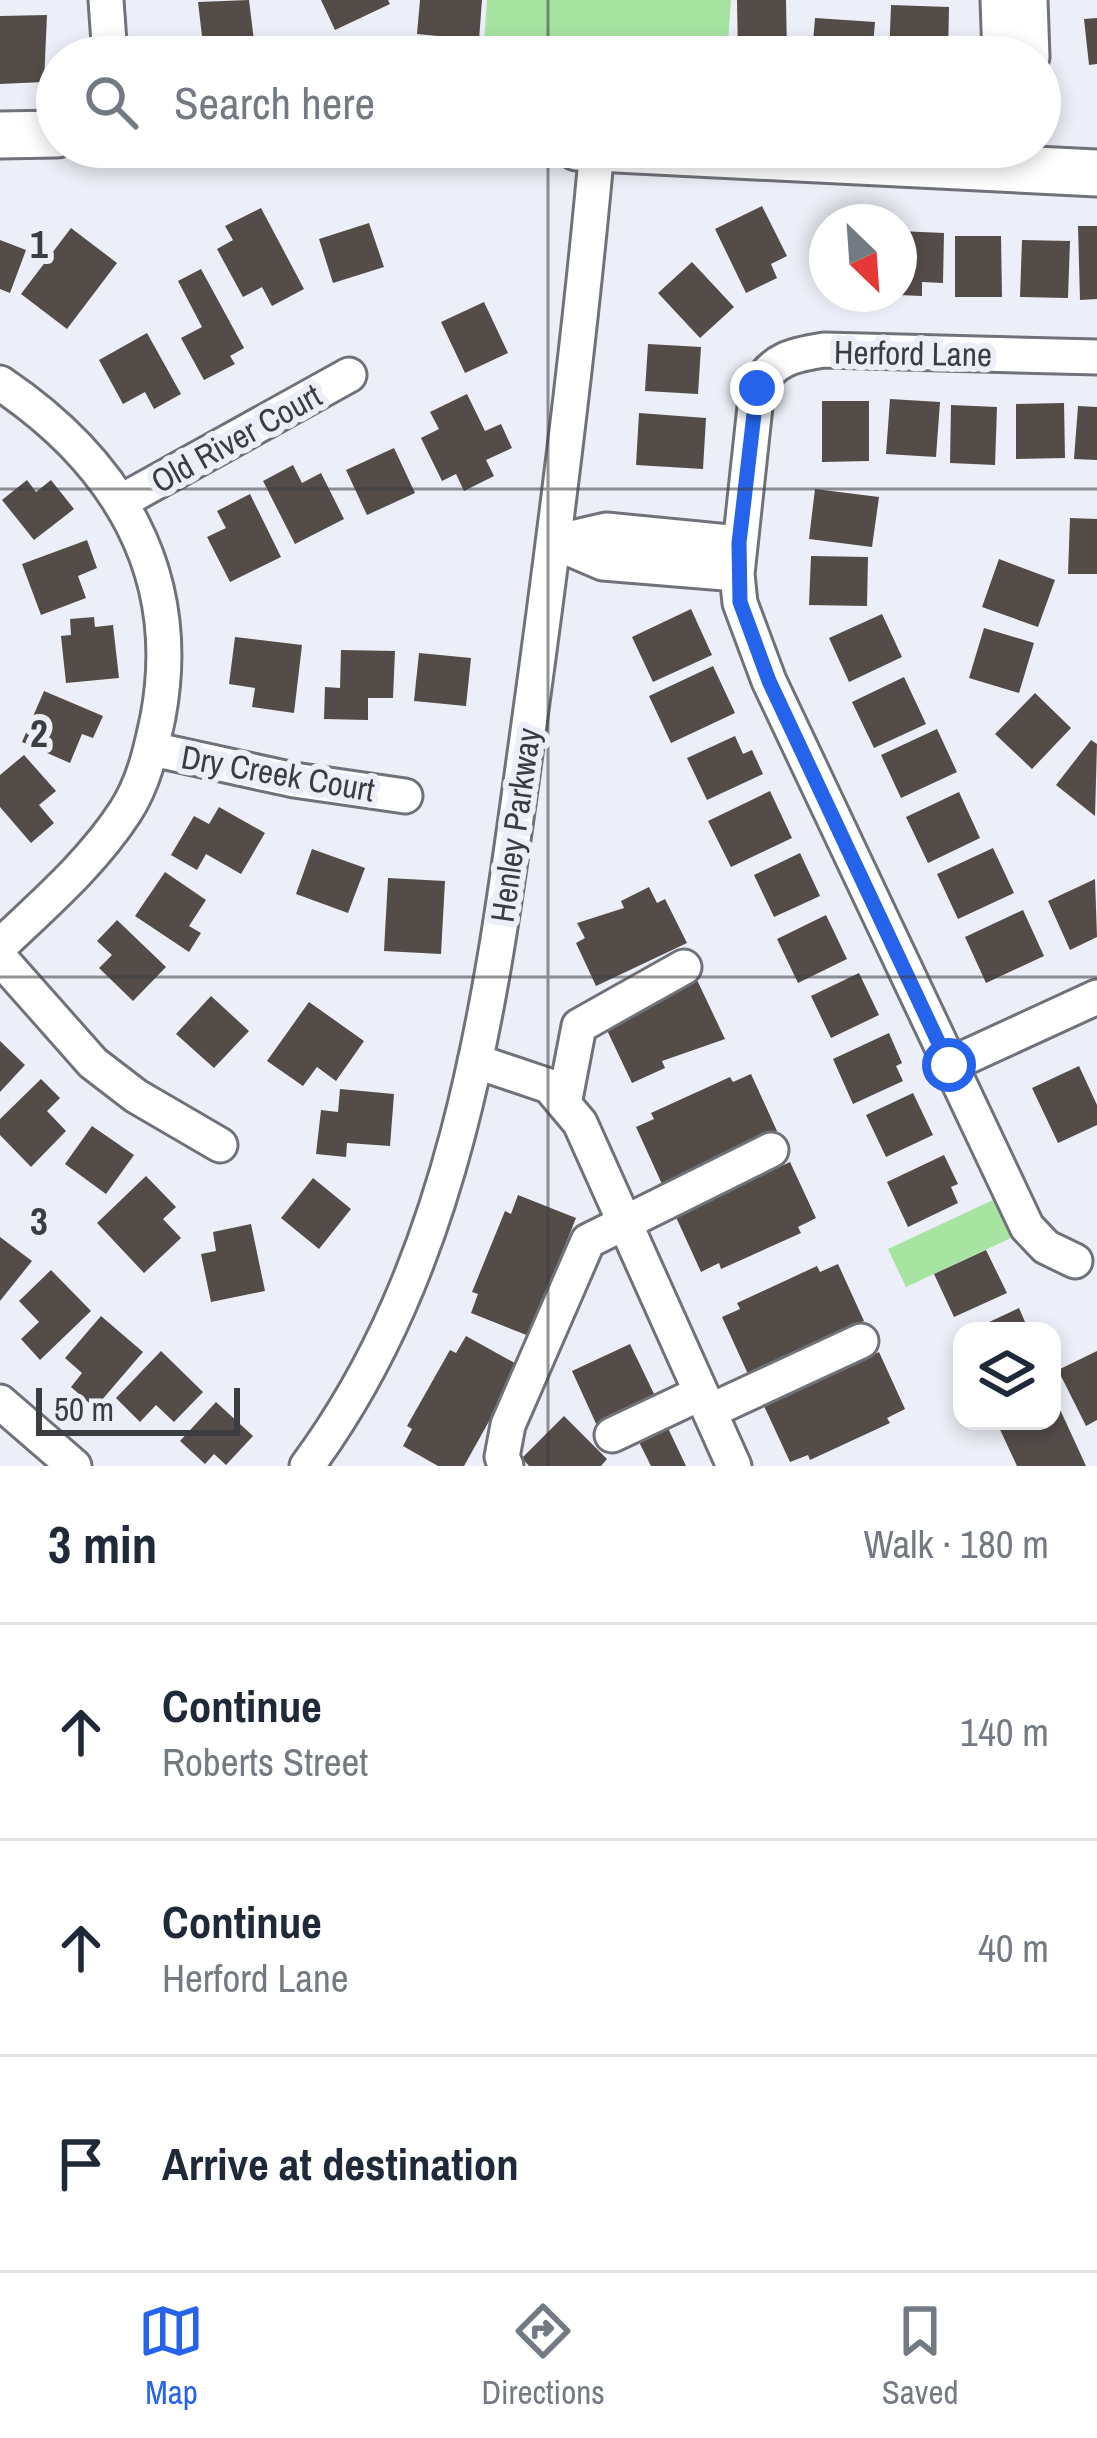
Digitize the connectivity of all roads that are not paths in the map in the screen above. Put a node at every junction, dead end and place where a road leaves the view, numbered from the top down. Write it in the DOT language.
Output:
graph roads {
  1 [pos="106,0"];
  2 [pos="998,0"];
  3 [pos="1030,0"];
  4 [pos="109,36"];
  5 [pos="999,36"];
  6 [pos="1031,36"];
  7 [pos="36,134"];
  8 [pos="0,135"];
  9 [pos="1061,165"];
  10 [pos="595,168"];
  11 [pos="1097,173"];
  12 [pos="1097,357"];
  13 [pos="349,375"];
  14 [pos="0,383"];
  15 [pos="122,501"];
  16 [pos="554,542"];
  17 [pos="738,558"];
  18 [pos="152,749"];
  19 [pos="405,796"];
  20 [pos="0,946"];
  21 [pos="0,958"];
  22 [pos="684,967"];
  23 [pos="1097,998"];
  24 [pos="475,1061"];
  25 [pos="949,1065"];
  26 [pos="565,1099"];
  27 [pos="220,1145"];
  28 [pos="771,1150"];
  29 [pos="623,1219"];
  30 [pos="1075,1261"];
  31 [pos="861,1340"];
  32 [pos="0,1402"];
  33 [pos="705,1402"];
  34 [pos="612,1435"];
  35 [pos="74,1466"];
  36 [pos="307,1466"];
  37 [pos="506,1466"];
  38 [pos="734,1466"];
  1 -- 4 [label="street"];
  2 -- 5 [label="street"];
  3 -- 6 [label="street"];
  7 -- 8 [label="street"];
  9 -- 11 [label="street"];
  10 -- 16 [label="street, Henley Parkway"];
  12 -- 17 [label="street, Herford Lane"];
  13 -- 15 [label="street, Old River Court"];
  14 -- 15 [label="street"];
  15 -- 18 [label="street"];
  16 -- 17 [label="street"];
  16 -- 24 [label="street, Henley Parkway"];
  17 -- 25 [label="street"];
  18 -- 19 [label="street, Dry Creek Court"];
  18 -- 20 [label="street"];
  21 -- 27 [label="street"];
  22 -- 26 [label="street"];
  23 -- 25 [label="street"];
  24 -- 26 [label="street"];
  24 -- 36 [label="street, Henley Parkway"];
  25 -- 30 [label="street"];
  26 -- 29 [label="street"];
  28 -- 29 [label="street"];
  29 -- 33 [label="street"];
  29 -- 37 [label="street"];
  31 -- 33 [label="street"];
  32 -- 35 [label="street"];
  33 -- 34 [label="street"];
  33 -- 38 [label="street"];
}
